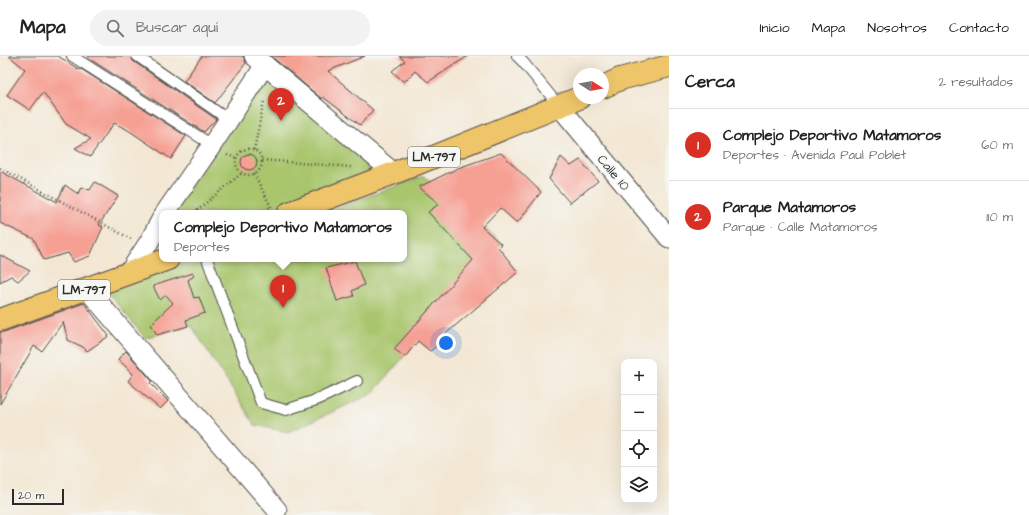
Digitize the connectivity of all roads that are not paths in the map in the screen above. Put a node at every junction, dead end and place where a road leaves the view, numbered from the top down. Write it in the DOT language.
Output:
graph roads {
  1 [pos="72,56"];
  2 [pos="137,56"];
  3 [pos="516,56"];
  4 [pos="652,56"];
  5 [pos="260,60"];
  6 [pos="669,66"];
  7 [pos="612,83"];
  8 [pos="569,102"];
  9 [pos="229,120"];
  10 [pos="212,145"];
  11 [pos="394,173"];
  12 [pos="167,210"];
  13 [pos="280,210"];
  14 [pos="159,223"];
  15 [pos="669,238"];
  16 [pos="160,262"];
  17 [pos="208,262"];
  18 [pos="128,274"];
  19 [pos="87,289"];
  20 [pos="3,317"];
  21 [pos="357,381"];
  22 [pos="277,510"];
  1 -- 10 [label="lane"];
  2 -- 9 [label="lane"];
  3 -- 8 [label="lane"];
  4 -- 7 [label="main road"];
  5 -- 9 [label="street"];
  5 -- 11 [label="street"];
  6 -- 7 [label="main road"];
  8 -- 11 [label="main road, LM-797"];
  8 -- 15 [label="street, Calle 10"];
  9 -- 10 [label="street"];
  10 -- 12 [label="street"];
  11 -- 13 [label="main road, LM-797"];
  14 -- 18 [label="street"];
  16 -- 18 [label="main road, LM-797"];
  17 -- 21 [label="lane"];
  18 -- 19 [label="main road, LM-797"];
  19 -- 20 [label="main road, LM-797"];
  19 -- 22 [label="street"];
}
